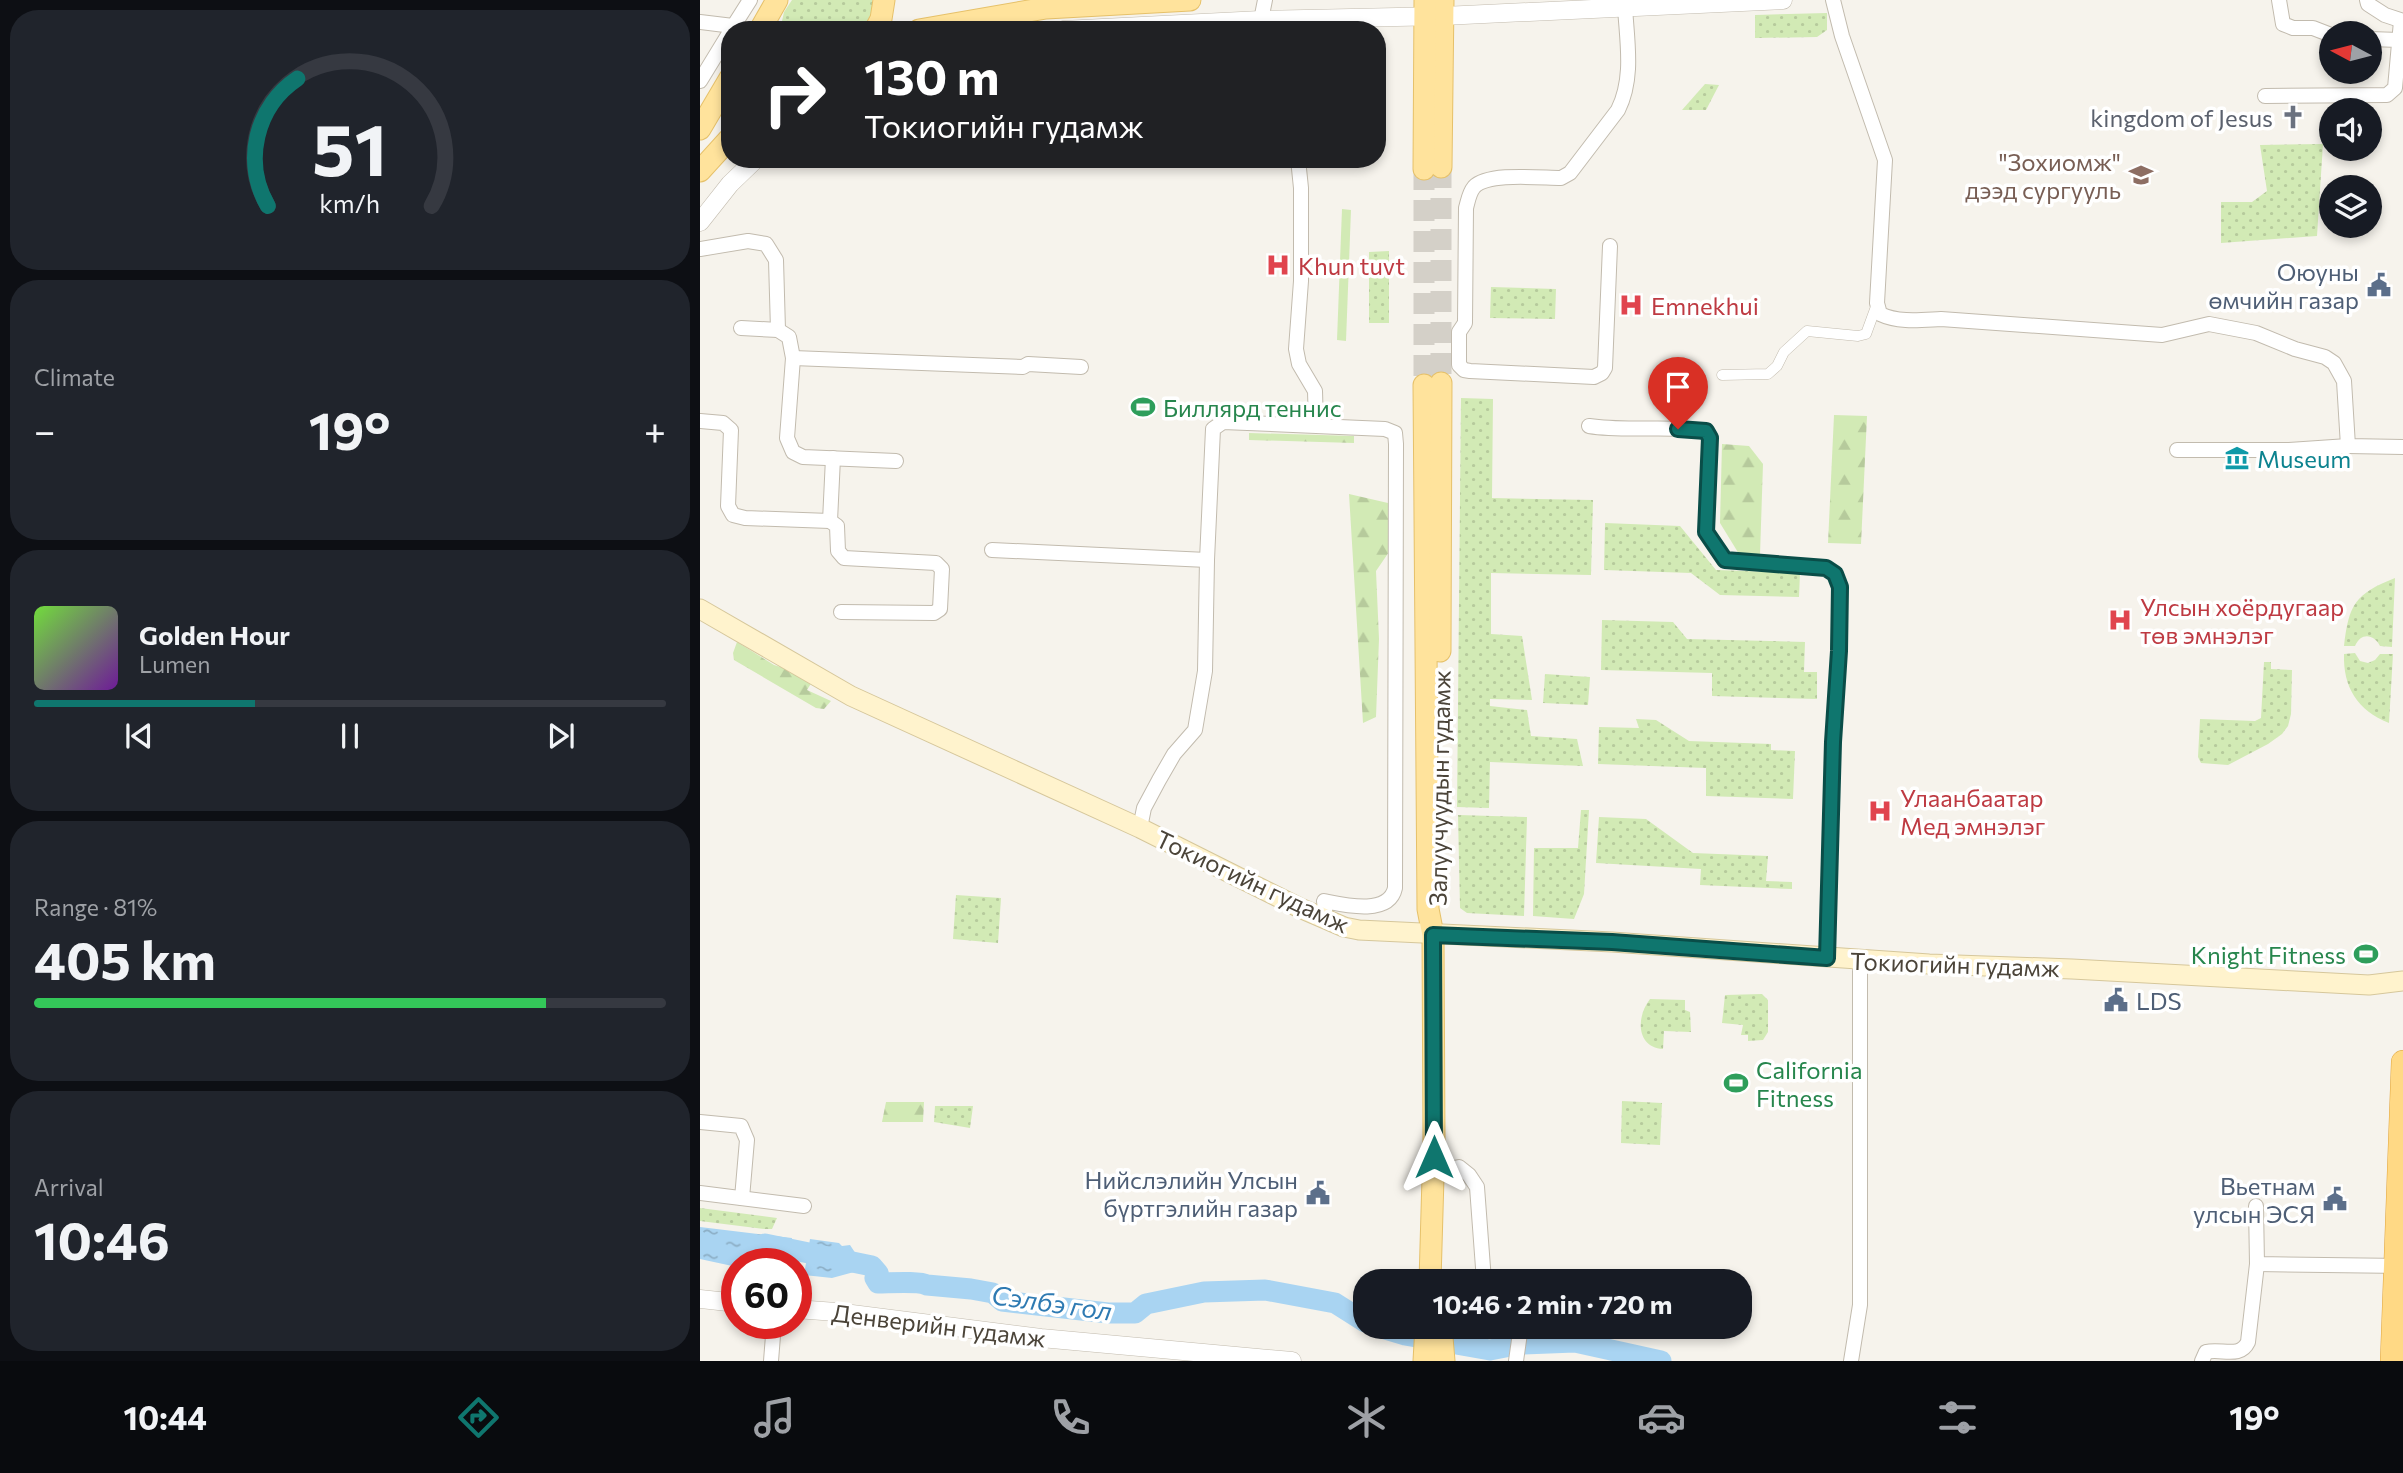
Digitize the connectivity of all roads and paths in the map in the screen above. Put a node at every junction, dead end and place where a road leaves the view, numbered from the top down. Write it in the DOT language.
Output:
graph roads {
  1 [pos="750,0"];
  2 [pos="777,0"];
  3 [pos="1189,0"];
  4 [pos="1265,0"];
  5 [pos="1783,0"];
  6 [pos="1833,0"];
  7 [pos="2279,0"];
  8 [pos="2367,0"];
  9 [pos="890,1"];
  10 [pos="1434,8"];
  11 [pos="1625,8"];
  12 [pos="736,21"];
  13 [pos="767,21"];
  14 [pos="880,21"];
  15 [pos="971,21"];
  16 [pos="1261,21"];
  17 [pos="1301,21"];
  18 [pos="2402,21"];
  19 [pos="700,22"];
  20 [pos="721,27"];
  21 [pos="2319,30"];
  22 [pos="2382,39"];
  23 [pos="2399,40"];
  24 [pos="721,46"];
  25 [pos="700,81"];
  26 [pos="721,93"];
  27 [pos="2265,96"];
  28 [pos="700,129"];
  29 [pos="721,148"];
  30 [pos="747,168"];
  31 [pos="1299,168"];
  32 [pos="1432,168"];
  33 [pos="700,171"];
  34 [pos="700,222"];
  35 [pos="1611,246"];
  36 [pos="700,249"];
  37 [pos="1877,303"];
  38 [pos="741,328"];
  39 [pos="778,330"];
  40 [pos="793,358"];
  41 [pos="1081,367"];
  42 [pos="1722,375"];
  43 [pos="1433,384"];
  44 [pos="700,421"];
  45 [pos="1316,425"];
  46 [pos="1589,426"];
  47 [pos="2348,446"];
  48 [pos="2403,447"];
  49 [pos="2176,450"];
  50 [pos="833,458"];
  51 [pos="896,461"];
  52 [pos="830,521"];
  53 [pos="992,550"];
  54 [pos="1207,560"];
  55 [pos="700,609"];
  56 [pos="841,612"];
  57 [pos="1140,828"];
  58 [pos="1326,920"];
  59 [pos="1433,935"];
  60 [pos="1827,958"];
  61 [pos="1860,960"];
  62 [pos="2403,981"];
  63 [pos="2403,1062"];
  64 [pos="700,1122"];
  65 [pos="1434,1172"];
  66 [pos="700,1193"];
  67 [pos="742,1198"];
  68 [pos="804,1206"];
  69 [pos="2256,1206"];
  70 [pos="1432,1252"];
  71 [pos="2257,1265"];
  72 [pos="2399,1266"];
  73 [pos="1431,1269"];
  74 [pos="1434,1269"];
  75 [pos="1483,1269"];
  76 [pos="700,1299"];
  77 [pos="721,1301"];
  78 [pos="812,1310"];
  79 [pos="773,1339"];
  80 [pos="1425,1339"];
  81 [pos="1442,1339"];
  82 [pos="1519,1339"];
  83 [pos="771,1361"];
  84 [pos="1292,1361"];
  85 [pos="1424,1361"];
  86 [pos="1444,1361"];
  87 [pos="1516,1361"];
  88 [pos="1851,1361"];
  89 [pos="2202,1361"];
  90 [pos="2392,1361"];
  1 -- 12 [label="street"];
  2 -- 13 [label="main road"];
  3 -- 15 [label="main road"];
  4 -- 16 [label="street"];
  5 -- 11 [label="street"];
  6 -- 37 [label="street"];
  7 -- 21 [label="street"];
  8 -- 18 [label="street"];
  9 -- 14 [label="main road"];
  10 -- 11 [label="street"];
  10 -- 17 [label="street"];
  10 -- 32 [label="main road"];
  11 -- 35 [label="street"];
  18 -- 23 [label="street"];
  19 -- 20 [label="street"];
  22 -- 23 [label="street"];
  23 -- 27 [label="street"];
  24 -- 25 [label="street"];
  26 -- 28 [label="main road"];
  29 -- 33 [label="main road"];
  30 -- 34 [label="street"];
  31 -- 45 [label="street"];
  36 -- 39 [label="street"];
  37 -- 42 [label="street"];
  37 -- 47 [label="street"];
  38 -- 39 [label="street"];
  39 -- 40 [label="street"];
  40 -- 41 [label="street"];
  40 -- 50 [label="street"];
  43 -- 59 [label="main road, Залуучуудын гудамж"];
  44 -- 52 [label="street"];
  45 -- 54 [label="street"];
  45 -- 58 [label="street"];
  46 -- 60 [label="street"];
  47 -- 48 [label="street"];
  47 -- 49 [label="street"];
  50 -- 51 [label="street"];
  50 -- 52 [label="street"];
  52 -- 56 [label="street"];
  53 -- 54 [label="street"];
  54 -- 57 [label="street"];
  55 -- 57 [label="main road, Токиогийн гудамж"];
  57 -- 58 [label="main road, Токиогийн гудамж"];
  58 -- 59 [label="main road, Токиогийн гудамж"];
  59 -- 60 [label="main road, Токиогийн гудамж"];
  59 -- 65 [label="main road, Залуучуудын гудамж"];
  60 -- 61 [label="main road, Токиогийн гудамж"];
  61 -- 62 [label="main road, Токиогийн гудамж"];
  61 -- 88 [label="street"];
  63 -- 72 [label="highway"];
  64 -- 67 [label="street"];
  65 -- 70 [label="main road, Залуучуудын гудамж"];
  65 -- 75 [label="street"];
  66 -- 67 [label="street"];
  67 -- 68 [label="street"];
  69 -- 71 [label="street"];
  70 -- 73 [label="main road"];
  70 -- 74 [label="main road"];
  71 -- 72 [label="street"];
  71 -- 89 [label="street"];
  72 -- 90 [label="highway"];
  76 -- 77 [label="street"];
  78 -- 84 [label="street, Денверийн гудамж"];
  79 -- 83 [label="street"];
  80 -- 85 [label="main road"];
  81 -- 86 [label="main road"];
  82 -- 87 [label="street"];
}
